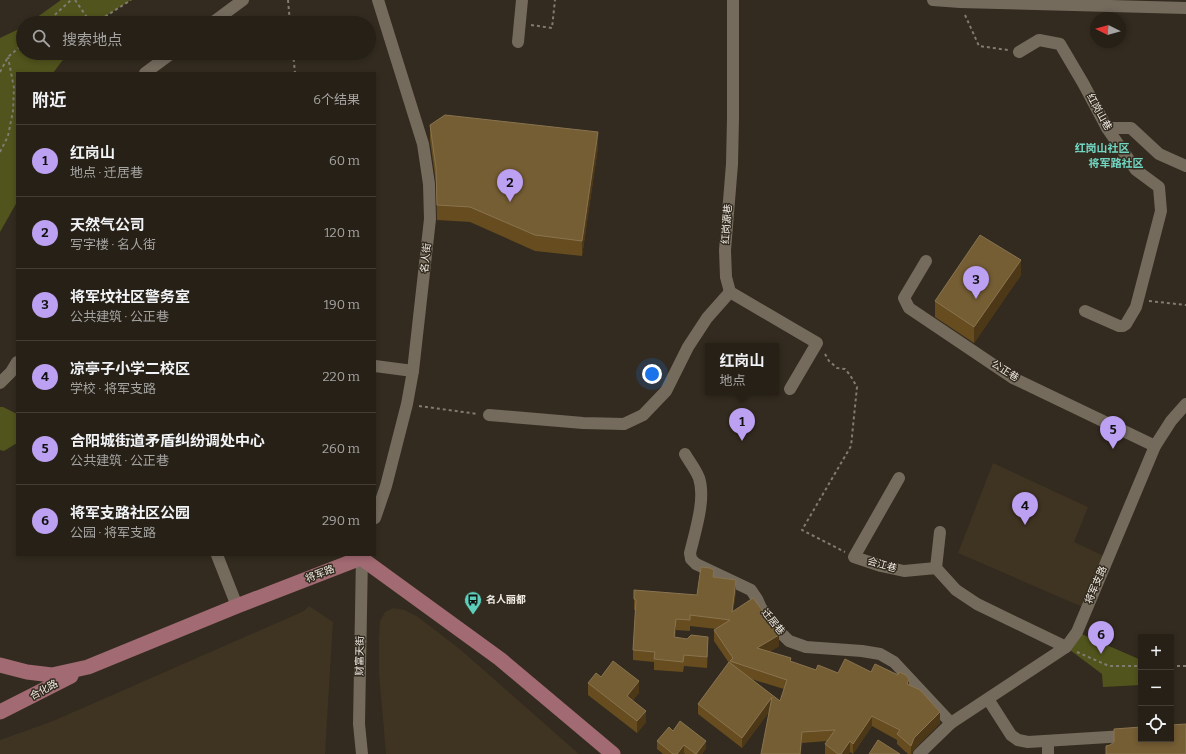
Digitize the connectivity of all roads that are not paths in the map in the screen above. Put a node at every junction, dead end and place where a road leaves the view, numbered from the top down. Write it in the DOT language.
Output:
graph roads {
  1 [pos="243,0"];
  2 [pos="378,0"];
  3 [pos="522,0"];
  4 [pos="733,0"];
  5 [pos="933,0"];
  6 [pos="1186,8"];
  7 [pos="221,16"];
  8 [pos="518,42"];
  9 [pos="1019,52"];
  10 [pos="163,60"];
  11 [pos="146,72"];
  12 [pos="1107,128"];
  13 [pos="1186,166"];
  14 [pos="926,262"];
  15 [pos="730,292"];
  16 [pos="1085,311"];
  17 [pos="16,364"];
  18 [pos="376,366"];
  19 [pos="413,371"];
  20 [pos="0,383"];
  21 [pos="790,390"];
  22 [pos="1186,404"];
  23 [pos="489,415"];
  24 [pos="1155,446"];
  25 [pos="685,454"];
  26 [pos="899,478"];
  27 [pos="376,515"];
  28 [pos="940,532"];
  29 [pos="217,556"];
  30 [pos="362,556"];
  31 [pos="936,568"];
  32 [pos="237,606"];
  33 [pos="1066,647"];
  34 [pos="0,665"];
  35 [pos="88,667"];
  36 [pos="988,699"];
  37 [pos="0,712"];
  38 [pos="951,723"];
  39 [pos="1138,736"];
  40 [pos="1048,741"];
  41 [pos="362,754"];
  42 [pos="613,754"];
  43 [pos="919,754"];
  44 [pos="1048,754"];
  1 -- 7 [label="street"];
  2 -- 19 [label="street, 名人街"];
  3 -- 8 [label="street"];
  4 -- 15 [label="street, 红岗源巷"];
  5 -- 6 [label="street"];
  9 -- 12 [label="street, 红岗山巷"];
  10 -- 11 [label="street"];
  12 -- 13 [label="street"];
  12 -- 16 [label="street, 红岗山巷"];
  14 -- 24 [label="street, 公正巷"];
  15 -- 21 [label="street"];
  15 -- 23 [label="street"];
  17 -- 20 [label="street"];
  18 -- 19 [label="street"];
  19 -- 27 [label="street, 名人街"];
  22 -- 24 [label="street, 将军支路"];
  24 -- 33 [label="street, 将军支路"];
  25 -- 38 [label="street, 迁居巷"];
  26 -- 31 [label="street, 会江巷"];
  28 -- 31 [label="street"];
  29 -- 32 [label="street"];
  30 -- 32 [label="main road, 将军路"];
  30 -- 41 [label="street, 财富天街"];
  30 -- 42 [label="main road"];
  31 -- 33 [label="street"];
  32 -- 35 [label="main road, 将军路"];
  33 -- 36 [label="street, 将军支路"];
  34 -- 35 [label="main road, 将军路"];
  35 -- 37 [label="main road, 合化路"];
  36 -- 38 [label="street, 将军支路"];
  36 -- 40 [label="street"];
  38 -- 43 [label="street, 将军支路"];
  39 -- 40 [label="street"];
  40 -- 44 [label="street"];
}
